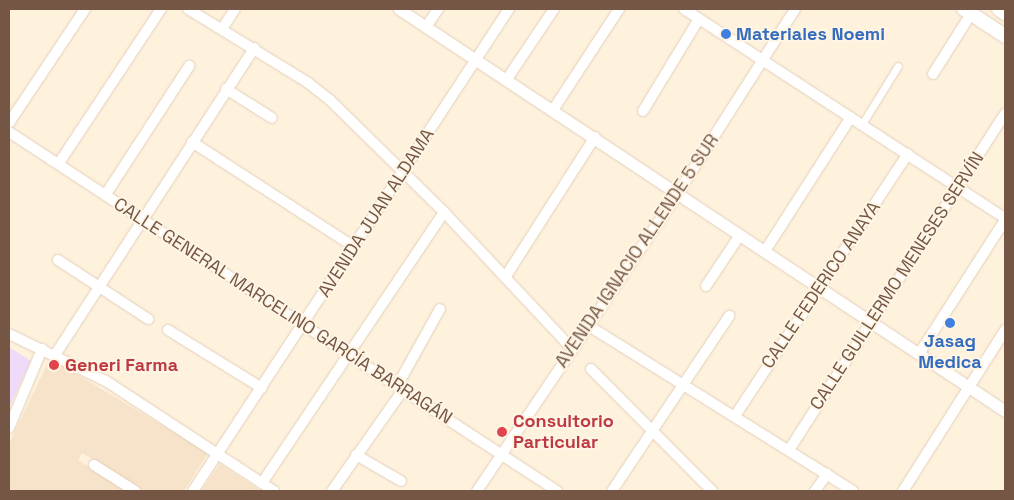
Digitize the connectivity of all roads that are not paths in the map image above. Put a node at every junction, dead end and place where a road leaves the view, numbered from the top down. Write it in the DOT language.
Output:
graph roads {
  1 [pos="85,9"];
  2 [pos="161,9"];
  3 [pos="188,9"];
  4 [pos="235,9"];
  5 [pos="399,9"];
  6 [pos="438,9"];
  7 [pos="509,9"];
  8 [pos="554,9"];
  9 [pos="619,9"];
  10 [pos="684,9"];
  11 [pos="795,9"];
  12 [pos="968,11"];
  13 [pos="699,19"];
  14 [pos="426,26"];
  15 [pos="222,28"];
  16 [pos="1005,36"];
  17 [pos="254,48"];
  18 [pos="476,59"];
  19 [pos="763,60"];
  20 [pos="189,66"];
  21 [pos="898,66"];
  22 [pos="934,74"];
  23 [pos="507,79"];
  24 [pos="226,90"];
  25 [pos="553,110"];
  26 [pos="643,112"];
  27 [pos="1005,113"];
  28 [pos="851,117"];
  29 [pos="272,118"];
  30 [pos="9,123"];
  31 [pos="862,124"];
  32 [pos="9,132"];
  33 [pos="595,137"];
  34 [pos="192,142"];
  35 [pos="908,154"];
  36 [pos="59,164"];
  37 [pos="404,171"];
  38 [pos="958,187"];
  39 [pos="678,193"];
  40 [pos="106,194"];
  41 [pos="444,212"];
  42 [pos="142,218"];
  43 [pos="1005,219"];
  44 [pos="740,235"];
  45 [pos="354,247"];
  46 [pos="765,251"];
  47 [pos="58,260"];
  48 [pos="506,276"];
  49 [pos="706,286"];
  50 [pos="99,287"];
  51 [pos="819,287"];
  52 [pos="440,309"];
  53 [pos="729,316"];
  54 [pos="148,319"];
  55 [pos="872,322"];
  56 [pos="304,324"];
  57 [pos="588,326"];
  58 [pos="168,330"];
  59 [pos="1005,330"];
  60 [pos="9,334"];
  61 [pos="572,349"];
  62 [pos="42,350"];
  63 [pos="350,354"];
  64 [pos="919,354"];
  65 [pos="55,355"];
  66 [pos="591,369"];
  67 [pos="684,384"];
  68 [pos="970,387"];
  69 [pos="262,388"];
  70 [pos="400,388"];
  71 [pos="1005,411"];
  72 [pos="735,416"];
  73 [pos="9,428"];
  74 [pos="653,432"];
  75 [pos="789,450"];
  76 [pos="218,452"];
  77 [pos="356,455"];
  78 [pos="501,455"];
  79 [pos="94,465"];
  80 [pos="827,474"];
  81 [pos="401,481"];
  82 [pos="262,483"];
  83 [pos="135,491"];
  84 [pos="193,491"];
  85 [pos="274,491"];
  86 [pos="332,491"];
  87 [pos="476,491"];
  88 [pos="557,491"];
  89 [pos="612,491"];
  90 [pos="712,491"];
  91 [pos="815,491"];
  92 [pos="853,491"];
  93 [pos="904,491"];
  1 -- 30 [label="street"];
  2 -- 36 [label="street"];
  3 -- 15 [label="street"];
  4 -- 15 [label="street"];
  5 -- 14 [label="street"];
  6 -- 14 [label="street"];
  7 -- 18 [label="street, AVENIDA JUAN ALDAMA"];
  8 -- 23 [label="street"];
  9 -- 25 [label="street"];
  10 -- 13 [label="street"];
  11 -- 19 [label="street, AVENIDA IGNACIO ALLENDE 5 SUR"];
  12 -- 16 [label="main road"];
  12 -- 22 [label="street"];
  13 -- 19 [label="street"];
  13 -- 26 [label="street"];
  14 -- 18 [label="street"];
  15 -- 17 [label="street"];
  17 -- 24 [label="street"];
  17 -- 37 [label="street"];
  18 -- 23 [label="street"];
  18 -- 37 [label="street, AVENIDA JUAN ALDAMA"];
  19 -- 28 [label="street"];
  19 -- 39 [label="street, AVENIDA IGNACIO ALLENDE 5 SUR"];
  20 -- 40 [label="street"];
  21 -- 31 [label="street"];
  23 -- 25 [label="street"];
  24 -- 29 [label="street"];
  24 -- 34 [label="street"];
  25 -- 33 [label="street"];
  27 -- 38 [label="street, CALLE GUILLERMO MENESES SERVÍN"];
  28 -- 31 [label="street"];
  28 -- 46 [label="street"];
  31 -- 35 [label="street"];
  32 -- 36 [label="street, CALLE GENERAL MARCELINO GARCÍA BARRAGÁN"];
  33 -- 39 [label="street"];
  33 -- 48 [label="street"];
  34 -- 42 [label="street"];
  34 -- 45 [label="street"];
  35 -- 38 [label="street"];
  35 -- 51 [label="street, CALLE FEDERICO ANAYA"];
  36 -- 40 [label="street, CALLE GENERAL MARCELINO GARCÍA BARRAGÁN"];
  37 -- 41 [label="street"];
  37 -- 45 [label="street, AVENIDA JUAN ALDAMA"];
  38 -- 43 [label="street"];
  38 -- 55 [label="street, CALLE GUILLERMO MENESES SERVÍN"];
  39 -- 44 [label="street"];
  39 -- 57 [label="street, AVENIDA IGNACIO ALLENDE 5 SUR"];
  40 -- 42 [label="street, CALLE GENERAL MARCELINO GARCÍA BARRAGÁN"];
  41 -- 48 [label="street"];
  41 -- 63 [label="street"];
  42 -- 50 [label="street"];
  42 -- 56 [label="street, CALLE GENERAL MARCELINO GARCÍA BARRAGÁN"];
  43 -- 64 [label="street"];
  44 -- 46 [label="street"];
  44 -- 49 [label="street"];
  45 -- 56 [label="street, AVENIDA JUAN ALDAMA"];
  46 -- 51 [label="street"];
  47 -- 50 [label="street"];
  48 -- 61 [label="street"];
  50 -- 54 [label="street"];
  50 -- 65 [label="street"];
  51 -- 55 [label="street"];
  51 -- 72 [label="street, CALLE FEDERICO ANAYA"];
  52 -- 70 [label="street"];
  53 -- 67 [label="street"];
  55 -- 64 [label="street"];
  55 -- 75 [label="street, CALLE GUILLERMO MENESES SERVÍN"];
  56 -- 63 [label="street, CALLE GENERAL MARCELINO GARCÍA BARRAGÁN"];
  56 -- 69 [label="street, AVENIDA JUAN ALDAMA"];
  57 -- 61 [label="street, AVENIDA IGNACIO ALLENDE 5 SUR"];
  57 -- 67 [label="street"];
  58 -- 69 [label="street"];
  59 -- 68 [label="street"];
  60 -- 62 [label="street"];
  61 -- 78 [label="street, AVENIDA IGNACIO ALLENDE 5 SUR"];
  62 -- 65 [label="street"];
  62 -- 73 [label="street"];
  63 -- 70 [label="street, CALLE GENERAL MARCELINO GARCÍA BARRAGÁN"];
  63 -- 82 [label="street"];
  64 -- 68 [label="street"];
  65 -- 76 [label="street"];
  66 -- 74 [label="street"];
  67 -- 72 [label="street"];
  67 -- 74 [label="street"];
  68 -- 71 [label="street"];
  68 -- 93 [label="street"];
  69 -- 76 [label="street, AVENIDA JUAN ALDAMA"];
  70 -- 77 [label="street"];
  70 -- 78 [label="street, CALLE GENERAL MARCELINO GARCÍA BARRAGÁN"];
  72 -- 75 [label="street"];
  74 -- 89 [label="street"];
  74 -- 90 [label="street"];
  75 -- 80 [label="street"];
  76 -- 82 [label="street"];
  76 -- 84 [label="street, AVENIDA JUAN ALDAMA"];
  77 -- 81 [label="street"];
  77 -- 86 [label="street"];
  78 -- 87 [label="street, AVENIDA IGNACIO ALLENDE 5 SUR"];
  78 -- 88 [label="street, CALLE GENERAL MARCELINO GARCÍA BARRAGÁN"];
  79 -- 83 [label="street"];
  80 -- 91 [label="street"];
  80 -- 92 [label="street"];
  82 -- 85 [label="street"];
}
